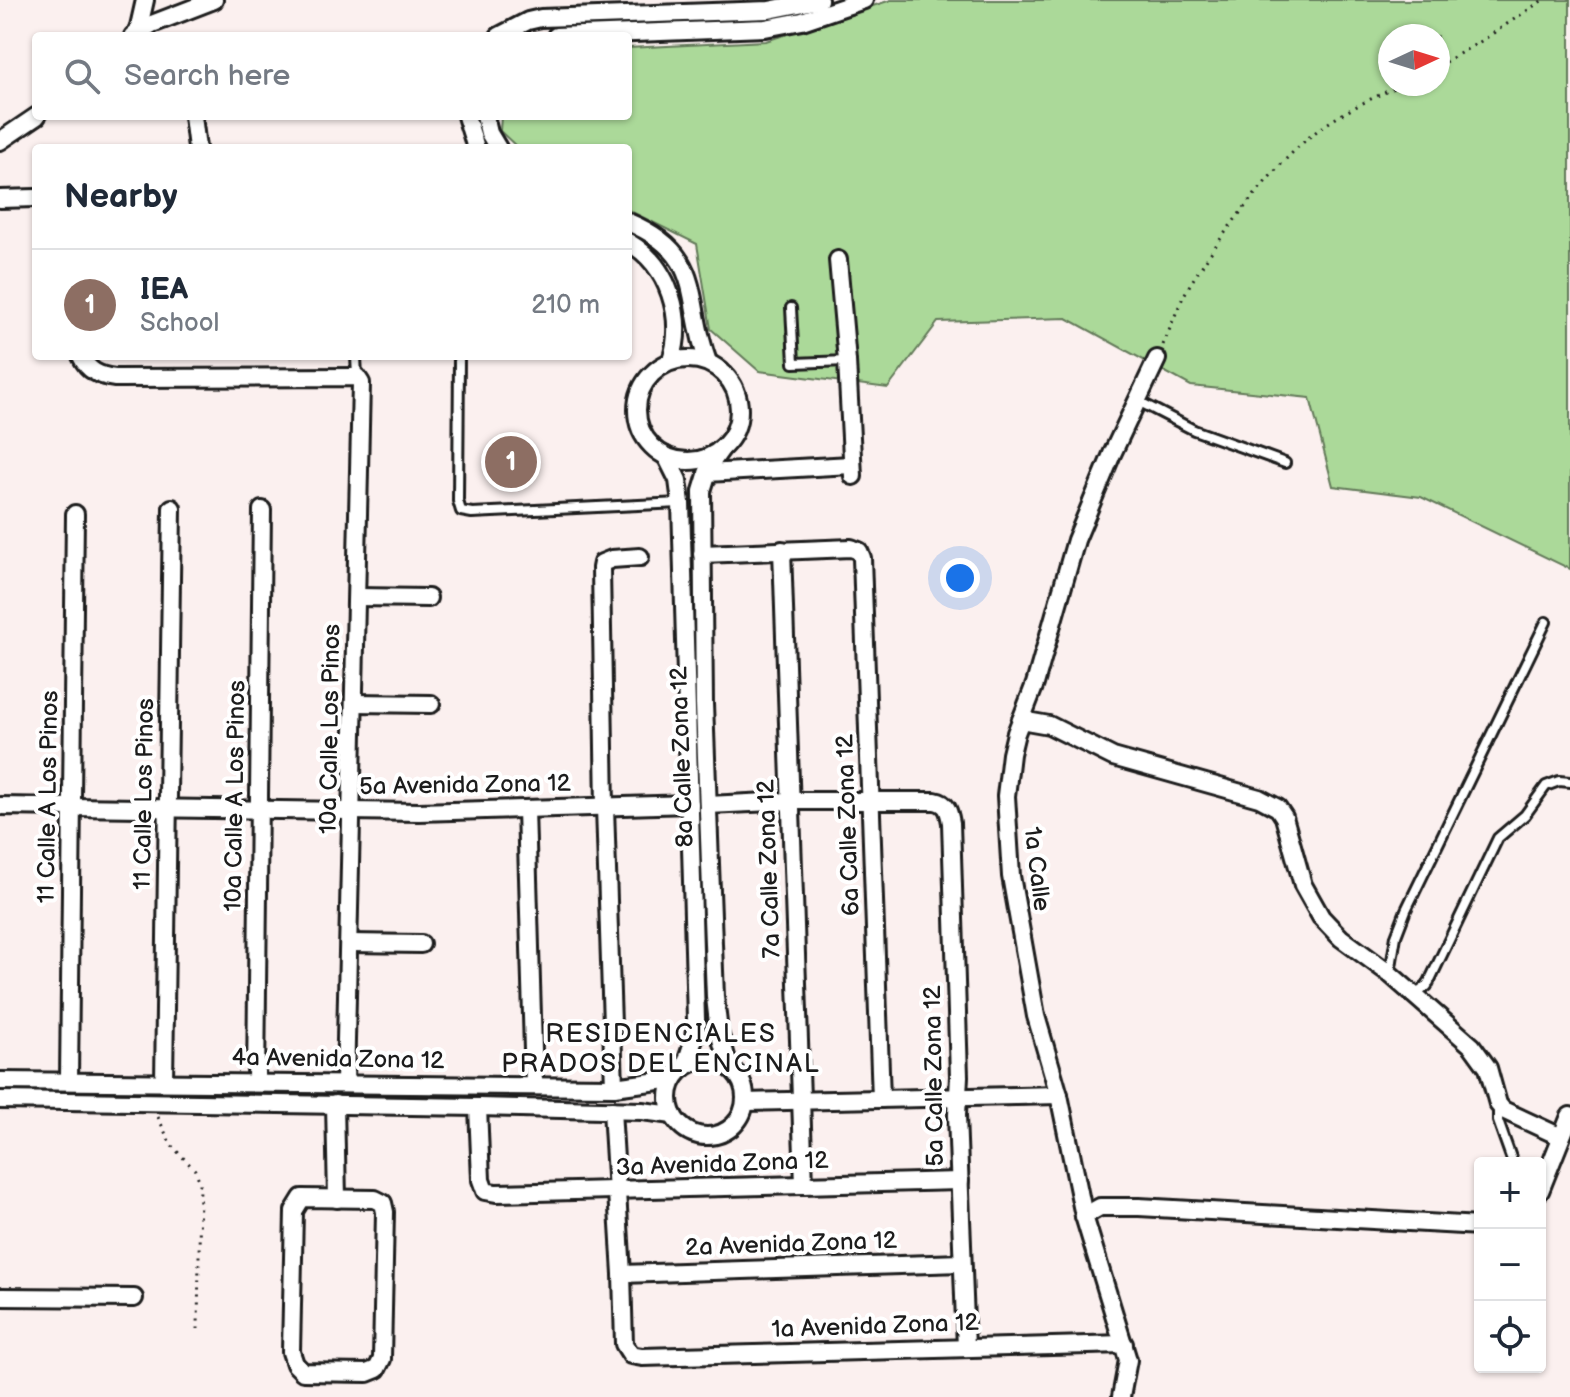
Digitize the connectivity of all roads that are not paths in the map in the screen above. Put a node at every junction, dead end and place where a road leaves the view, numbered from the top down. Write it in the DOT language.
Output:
graph roads {
  1 [pos="145,0"];
  2 [pos="214,0"];
  3 [pos="819,0"];
  4 [pos="864,0"];
  5 [pos="135,32"];
  6 [pos="137,32"];
  7 [pos="507,32"];
  8 [pos="632,33"];
  9 [pos="32,119"];
  10 [pos="194,120"];
  11 [pos="467,120"];
  12 [pos="486,120"];
  13 [pos="0,141"];
  14 [pos="196,144"];
  15 [pos="475,144"];
  16 [pos="496,144"];
  17 [pos="32,198"];
  18 [pos="0,199"];
  19 [pos="632,224"];
  20 [pos="632,245"];
  21 [pos="838,260"];
  22 [pos="791,308"];
  23 [pos="1157,359"];
  24 [pos="83,360"];
  25 [pos="356,360"];
  26 [pos="459,360"];
  27 [pos="671,361"];
  28 [pos="847,361"];
  29 [pos="708,362"];
  30 [pos="357,377"];
  31 [pos="1137,401"];
  32 [pos="722,448"];
  33 [pos="666,456"];
  34 [pos="1285,463"];
  35 [pos="707,473"];
  36 [pos="681,503"];
  37 [pos="172,508"];
  38 [pos="262,510"];
  39 [pos="75,514"];
  40 [pos="782,550"];
  41 [pos="702,554"];
  42 [pos="640,557"];
  43 [pos="357,597"];
  44 [pos="428,598"];
  45 [pos="1546,622"];
  46 [pos="355,703"];
  47 [pos="431,704"];
  48 [pos="1021,720"];
  49 [pos="1570,782"];
  50 [pos="872,800"];
  51 [pos="791,801"];
  52 [pos="690,804"];
  53 [pos="708,805"];
  54 [pos="0,806"];
  55 [pos="72,807"];
  56 [pos="605,807"];
  57 [pos="168,809"];
  58 [pos="526,809"];
  59 [pos="259,810"];
  60 [pos="352,811"];
  61 [pos="349,943"];
  62 [pos="421,944"];
  63 [pos="1390,974"];
  64 [pos="1415,996"];
  65 [pos="729,1067"];
  66 [pos="680,1072"];
  67 [pos="69,1080"];
  68 [pos="0,1081"];
  69 [pos="164,1081"];
  70 [pos="256,1083"];
  71 [pos="345,1084"];
  72 [pos="534,1085"];
  73 [pos="614,1087"];
  74 [pos="1059,1095"];
  75 [pos="958,1097"];
  76 [pos="881,1099"];
  77 [pos="0,1100"];
  78 [pos="801,1101"];
  79 [pos="745,1102"];
  80 [pos="335,1104"];
  81 [pos="1498,1104"];
  82 [pos="478,1107"];
  83 [pos="612,1110"];
  84 [pos="673,1115"];
  85 [pos="1570,1116"];
  86 [pos="1561,1137"];
  87 [pos="1511,1157"];
  88 [pos="1546,1176"];
  89 [pos="960,1181"];
  90 [pos="804,1185"];
  91 [pos="616,1190"];
  92 [pos="337,1199"];
  93 [pos="1084,1216"];
  94 [pos="1474,1226"];
  95 [pos="962,1263"];
  96 [pos="622,1274"];
  97 [pos="0,1297"];
  98 [pos="134,1298"];
  99 [pos="1124,1344"];
  100 [pos="966,1348"];
  101 [pos="1121,1397"];
  1 -- 5 [label="street"];
  2 -- 6 [label="street"];
  3 -- 7 [label="street"];
  4 -- 8 [label="street"];
  9 -- 13 [label="street"];
  10 -- 14 [label="street"];
  11 -- 15 [label="street"];
  12 -- 16 [label="street"];
  17 -- 18 [label="street"];
  19 -- 29 [label="street"];
  20 -- 27 [label="street"];
  21 -- 28 [label="street"];
  22 -- 28 [label="lane"];
  23 -- 31 [label="street, 1a Calle"];
  24 -- 30 [label="street"];
  25 -- 30 [label="lane"];
  26 -- 36 [label="lane"];
  27 -- 29 [label="street"];
  27 -- 33 [label="street"];
  28 -- 35 [label="street"];
  29 -- 32 [label="street"];
  30 -- 43 [label="street, 10a Calle Los Pinos"];
  31 -- 34 [label="lane"];
  31 -- 48 [label="street, 1a Calle"];
  32 -- 33 [label="street"];
  32 -- 35 [label="street, 8a Calle Zona 12"];
  33 -- 36 [label="street, 8a Calle Zona 12"];
  35 -- 41 [label="street, 8a Calle Zona 12"];
  36 -- 52 [label="street, 8a Calle Zona 12"];
  37 -- 57 [label="street, 11 Calle Los Pinos"];
  38 -- 59 [label="street, 10a Calle A Los Pinos"];
  39 -- 55 [label="street, 11 Calle A Los Pinos"];
  40 -- 41 [label="street"];
  40 -- 50 [label="street, 6a Calle Zona 12"];
  40 -- 51 [label="street, 7a Calle Zona 12"];
  41 -- 53 [label="street, 8a Calle Zona 12"];
  42 -- 56 [label="street"];
  43 -- 44 [label="street"];
  43 -- 46 [label="street, 10a Calle Los Pinos"];
  45 -- 63 [label="lane"];
  46 -- 47 [label="street"];
  46 -- 60 [label="street, 10a Calle Los Pinos"];
  48 -- 63 [label="street"];
  48 -- 74 [label="street, 1a Calle"];
  49 -- 64 [label="lane"];
  50 -- 51 [label="street"];
  50 -- 75 [label="street, 5a Calle Zona 12"];
  50 -- 76 [label="street, 6a Calle Zona 12"];
  51 -- 53 [label="street"];
  51 -- 78 [label="street, 7a Calle Zona 12"];
  52 -- 56 [label="street, 5a Avenida Zona 12"];
  52 -- 66 [label="street, 8a Calle Zona 12"];
  53 -- 65 [label="street, 8a Calle Zona 12"];
  54 -- 55 [label="street, 5a Avenida Zona 12"];
  55 -- 57 [label="street, 5a Avenida Zona 12"];
  55 -- 67 [label="street, 11 Calle A Los Pinos"];
  56 -- 58 [label="street, 5a Avenida Zona 12"];
  56 -- 73 [label="street"];
  57 -- 59 [label="street, 5a Avenida Zona 12"];
  57 -- 69 [label="street, 11 Calle Los Pinos"];
  58 -- 60 [label="street, 5a Avenida Zona 12"];
  58 -- 72 [label="street"];
  59 -- 60 [label="street, 5a Avenida Zona 12"];
  59 -- 70 [label="street, 10a Calle A Los Pinos"];
  60 -- 61 [label="street, 10a Calle Los Pinos"];
  61 -- 62 [label="street"];
  61 -- 71 [label="street, 10a Calle Los Pinos"];
  63 -- 64 [label="street"];
  64 -- 81 [label="street"];
  65 -- 66 [label="street"];
  65 -- 79 [label="street"];
  66 -- 73 [label="street, 4a Avenida Zona 12"];
  66 -- 84 [label="street"];
  67 -- 68 [label="street, 4a Avenida Zona 12"];
  67 -- 69 [label="street, 4a Avenida Zona 12"];
  69 -- 70 [label="street, 4a Avenida Zona 12"];
  70 -- 71 [label="street, 4a Avenida Zona 12"];
  71 -- 72 [label="street, 4a Avenida Zona 12"];
  72 -- 73 [label="street, 4a Avenida Zona 12"];
  74 -- 75 [label="street"];
  74 -- 93 [label="street, 1a Calle"];
  75 -- 76 [label="street"];
  75 -- 89 [label="street, 5a Calle Zona 12"];
  76 -- 78 [label="street"];
  77 -- 80 [label="street, 4a Avenida Zona 12"];
  78 -- 79 [label="street"];
  78 -- 90 [label="street, 7a Calle Zona 12"];
  79 -- 84 [label="street"];
  80 -- 82 [label="street, 4a Avenida Zona 12"];
  80 -- 92 [label="street"];
  81 -- 86 [label="street"];
  81 -- 87 [label="lane"];
  82 -- 83 [label="street, 4a Avenida Zona 12"];
  82 -- 91 [label="street, 3a Avenida Zona 12"];
  83 -- 84 [label="street, 4a Avenida Zona 12"];
  83 -- 91 [label="street"];
  85 -- 86 [label="street"];
  86 -- 88 [label="street"];
  89 -- 90 [label="street, 3a Avenida Zona 12"];
  89 -- 95 [label="street, 5a Calle Zona 12"];
  90 -- 91 [label="street, 3a Avenida Zona 12"];
  91 -- 96 [label="street"];
  92 -- 92 [label="street"];
  93 -- 94 [label="street"];
  93 -- 99 [label="street, 1a Calle"];
  95 -- 96 [label="street, 2a Avenida Zona 12"];
  95 -- 100 [label="street, 5a Calle Zona 12"];
  96 -- 100 [label="street, 1a Avenida Zona 12"];
  97 -- 98 [label="street"];
  99 -- 100 [label="street, 1a Avenida Zona 12"];
  99 -- 101 [label="street, 1a Calle"];
}
